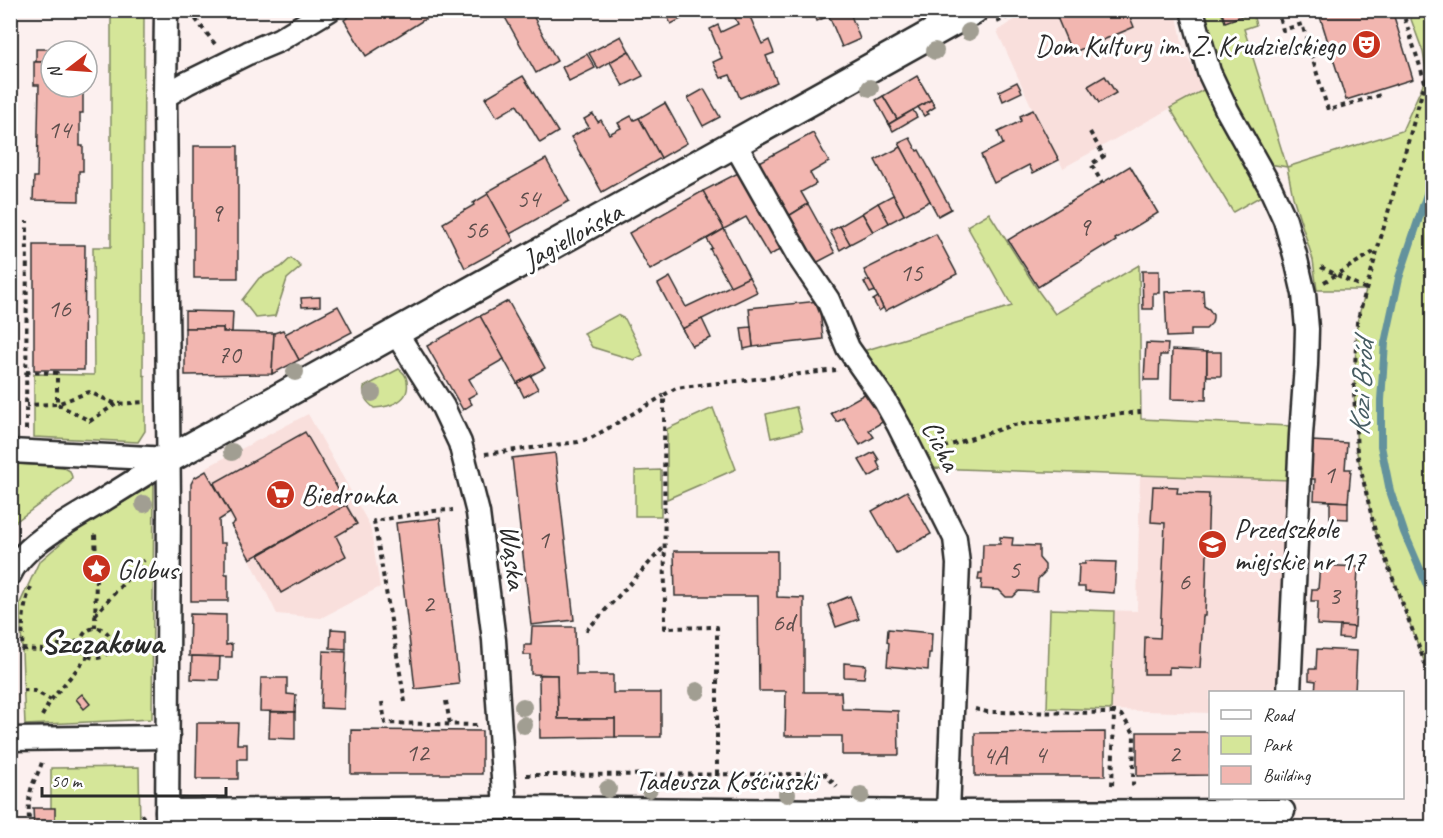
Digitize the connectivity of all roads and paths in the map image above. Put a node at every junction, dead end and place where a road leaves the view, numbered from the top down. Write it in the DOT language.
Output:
graph roads {
  1 [pos="166,10"];
  2 [pos="189,10"];
  3 [pos="329,10"];
  4 [pos="974,10"];
  5 [pos="1192,10"];
  6 [pos="1277,10"];
  7 [pos="1402,10"];
  8 [pos="219,49"];
  9 [pos="1384,94"];
  10 [pos="165,96"];
  11 [pos="1090,132"];
  12 [pos="735,144"];
  13 [pos="1102,183"];
  14 [pos="27,221"];
  15 [pos="1378,249"];
  16 [pos="1295,255"];
  17 [pos="1366,289"];
  18 [pos="1304,294"];
  19 [pos="396,333"];
  20 [pos="861,368"];
  21 [pos="26,372"];
  22 [pos="664,395"];
  23 [pos="151,401"];
  24 [pos="57,404"];
  25 [pos="116,404"];
  26 [pos="26,405"];
  27 [pos="1141,412"];
  28 [pos="19,445"];
  29 [pos="481,451"];
  30 [pos="915,457"];
  31 [pos="169,459"];
  32 [pos="458,516"];
  33 [pos="95,526"];
  34 [pos="664,546"];
  35 [pos="146,558"];
  36 [pos="10,574"];
  37 [pos="35,579"];
  38 [pos="95,616"];
  39 [pos="95,628"];
  40 [pos="586,631"];
  41 [pos="81,641"];
  42 [pos="1432,682"];
  43 [pos="23,690"];
  44 [pos="1289,691"];
  45 [pos="51,700"];
  46 [pos="446,701"];
  47 [pos="382,702"];
  48 [pos="405,702"];
  49 [pos="974,709"];
  50 [pos="1114,712"];
  51 [pos="450,724"];
  52 [pos="485,725"];
  53 [pos="168,736"];
  54 [pos="10,739"];
  55 [pos="43,759"];
  56 [pos="717,774"];
  57 [pos="517,775"];
  58 [pos="841,792"];
  59 [pos="1109,792"];
  60 [pos="1130,792"];
  61 [pos="505,808"];
  62 [pos="1283,812"];
  63 [pos="948,813"];
  64 [pos="161,816"];
  65 [pos="29,828"];
  66 [pos="128,828"];
  1 -- 10 [label="street"];
  2 -- 8 [label="path"];
  3 -- 10 [label="street"];
  4 -- 12 [label="street, Jagiellońska"];
  5 -- 16 [label="street"];
  6 -- 9 [label="path"];
  7 -- 15 [label="path"];
  10 -- 31 [label="street"];
  11 -- 13 [label="path"];
  12 -- 19 [label="street, Jagiellońska"];
  12 -- 20 [label="street, Cicha"];
  14 -- 21 [label="path"];
  15 -- 17 [label="path"];
  15 -- 18 [label="path"];
  16 -- 17 [label="path"];
  16 -- 18 [label="street"];
  17 -- 42 [label="path"];
  18 -- 44 [label="street"];
  19 -- 31 [label="street, Jagiellońska"];
  19 -- 61 [label="street, Wąska"];
  20 -- 22 [label="path"];
  20 -- 30 [label="street, Cicha"];
  21 -- 24 [label="path"];
  21 -- 26 [label="path"];
  22 -- 29 [label="path"];
  22 -- 34 [label="path"];
  23 -- 25 [label="path"];
  24 -- 25 [label="path"];
  24 -- 25 [label="path"];
  24 -- 26 [label="path"];
  26 -- 28 [label="path"];
  27 -- 30 [label="path"];
  28 -- 31 [label="street"];
  30 -- 63 [label="street, Cicha"];
  31 -- 36 [label="street"];
  31 -- 53 [label="street"];
  32 -- 48 [label="path"];
  33 -- 38 [label="path"];
  34 -- 40 [label="path"];
  34 -- 56 [label="path"];
  35 -- 38 [label="path"];
  37 -- 41 [label="path"];
  38 -- 39 [label="path"];
  39 -- 41 [label="path"];
  39 -- 41 [label="path"];
  43 -- 45 [label="path"];
  46 -- 51 [label="path"];
  47 -- 51 [label="path"];
  49 -- 50 [label="path"];
  50 -- 59 [label="path"];
  50 -- 60 [label="path"];
  51 -- 52 [label="path"];
  53 -- 54 [label="street"];
  53 -- 64 [label="street"];
  55 -- 65 [label="path"];
  56 -- 57 [label="path"];
  56 -- 58 [label="path"];
  61 -- 63 [label="street, Tadeusza Kościuszki"];
  61 -- 64 [label="street, Tadeusza Kościuszki"];
  62 -- 63 [label="street, Tadeusza Kościuszki"];
  64 -- 66 [label="path"];
}
